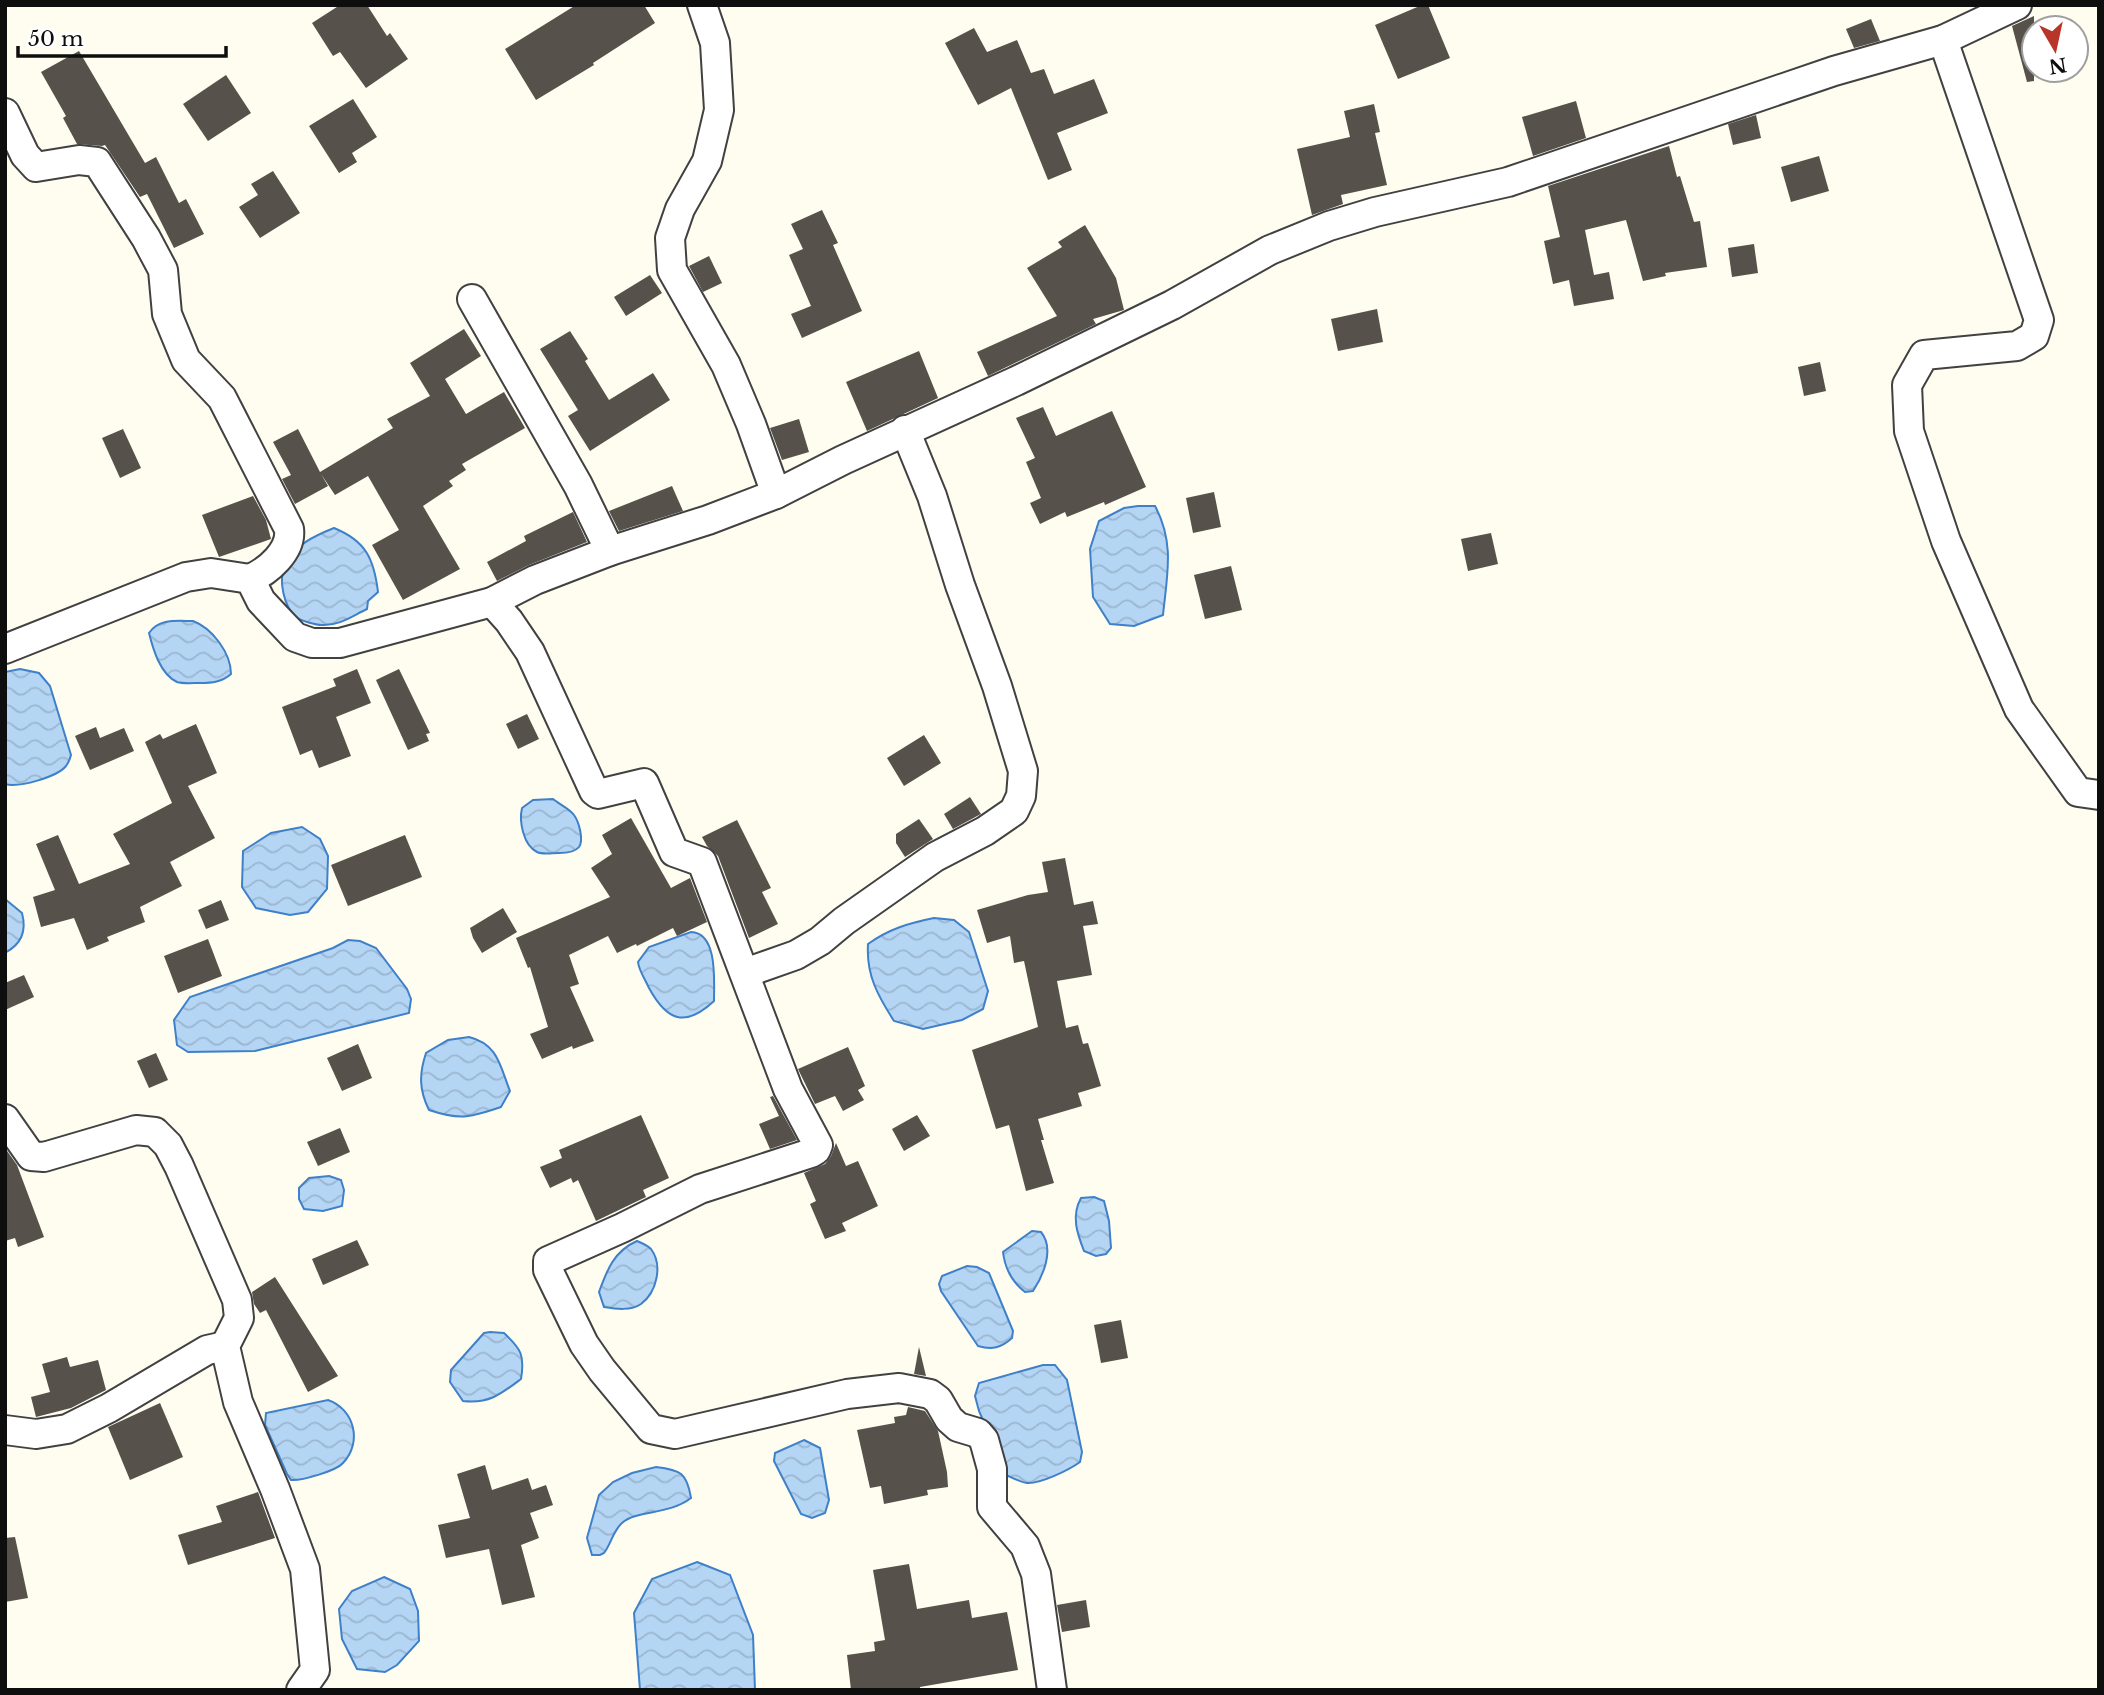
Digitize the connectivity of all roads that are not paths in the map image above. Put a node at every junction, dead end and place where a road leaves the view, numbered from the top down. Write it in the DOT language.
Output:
graph roads {
  1 [pos="702,5"];
  2 [pos="2017,5"];
  3 [pos="1943,40"];
  4 [pos="5,113"];
  5 [pos="472,299"];
  6 [pos="905,430"];
  7 [pos="776,494"];
  8 [pos="610,551"];
  9 [pos="250,579"];
  10 [pos="492,602"];
  11 [pos="5,649"];
  12 [pos="2099,795"];
  13 [pos="745,973"];
  14 [pos="5,1119"];
  15 [pos="225,1346"];
  16 [pos="5,1430"];
  17 [pos="301,1690"];
  18 [pos="1052,1690"];
  1 -- 7 [label="street"];
  2 -- 3 [label="street"];
  3 -- 6 [label="street"];
  3 -- 12 [label="street"];
  4 -- 9 [label="street"];
  5 -- 8 [label="street"];
  6 -- 7 [label="street"];
  6 -- 13 [label="street"];
  7 -- 8 [label="street"];
  8 -- 10 [label="street"];
  9 -- 10 [label="street"];
  9 -- 11 [label="street"];
  10 -- 13 [label="street"];
  13 -- 18 [label="street"];
  14 -- 15 [label="street"];
  15 -- 16 [label="street"];
  15 -- 17 [label="street"];
}
